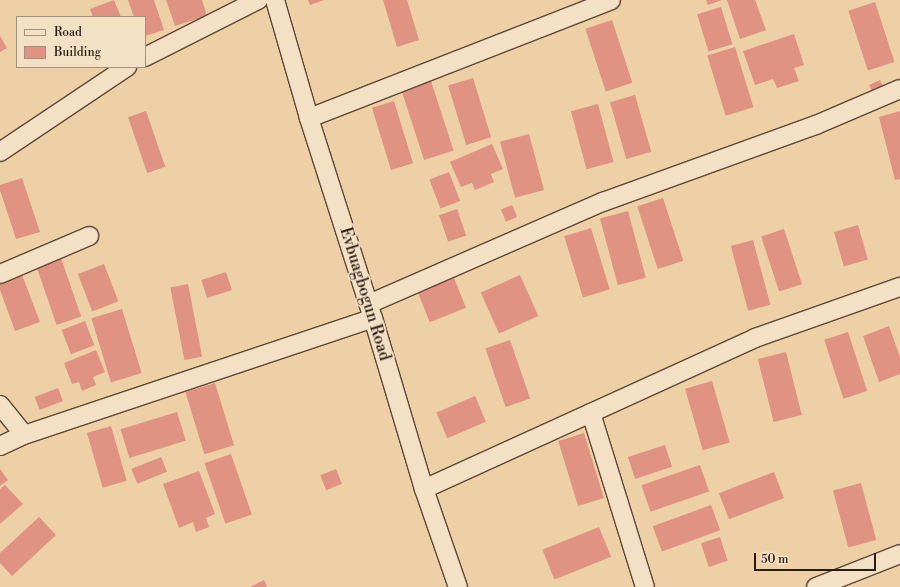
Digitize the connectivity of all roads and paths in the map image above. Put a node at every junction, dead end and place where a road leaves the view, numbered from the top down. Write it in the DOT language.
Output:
graph roads {
  1 [pos="258,0"];
  2 [pos="275,0"];
  3 [pos="611,0"];
  4 [pos="146,56"];
  5 [pos="126,68"];
  6 [pos="900,89"];
  7 [pos="309,118"];
  8 [pos="0,152"];
  9 [pos="89,236"];
  10 [pos="0,274"];
  11 [pos="900,287"];
  12 [pos="371,311"];
  13 [pos="0,405"];
  14 [pos="591,413"];
  15 [pos="24,435"];
  16 [pos="0,446"];
  17 [pos="424,489"];
  18 [pos="900,554"];
  19 [pos="843,582"];
  20 [pos="458,587"];
  21 [pos="645,587"];
  22 [pos="816,587"];
  1 -- 4 [label="street"];
  2 -- 7 [label="street, Evbuagbogun Road"];
  3 -- 7 [label="street"];
  5 -- 8 [label="street"];
  6 -- 12 [label="street"];
  7 -- 12 [label="street, Evbuagbogun Road"];
  9 -- 10 [label="street"];
  11 -- 14 [label="street"];
  12 -- 15 [label="street"];
  12 -- 17 [label="street, Evbuagbogun Road"];
  13 -- 15 [label="street"];
  14 -- 17 [label="street"];
  14 -- 21 [label="street"];
  15 -- 16 [label="street"];
  17 -- 20 [label="street, Evbuagbogun Road"];
  18 -- 19 [label="street"];
  19 -- 22 [label="street"];
}
